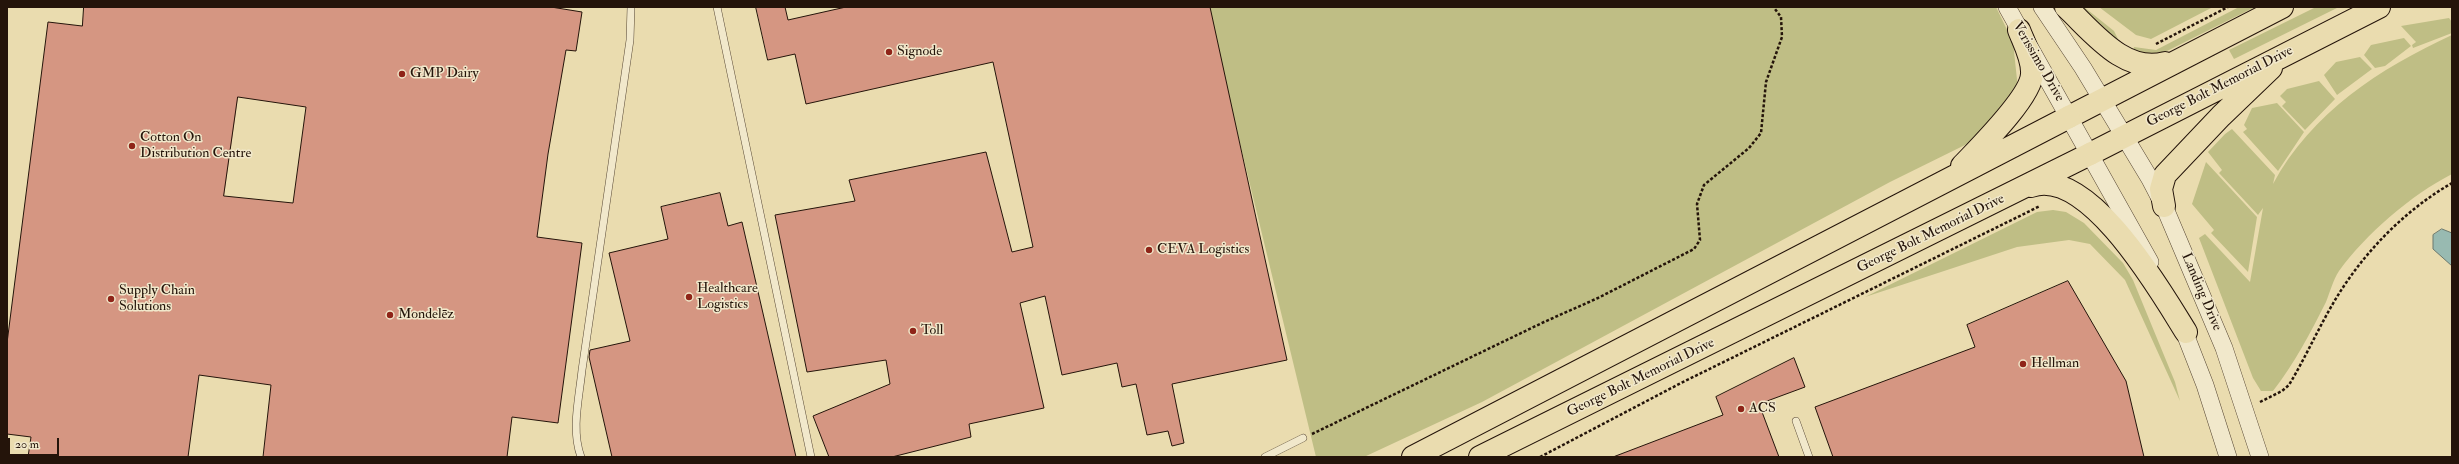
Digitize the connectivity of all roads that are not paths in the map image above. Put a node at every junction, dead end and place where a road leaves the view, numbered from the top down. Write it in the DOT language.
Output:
graph roads {
  1 [pos="631,7"];
  2 [pos="716,7"];
  3 [pos="2007,7"];
  4 [pos="2042,7"];
  5 [pos="2066,7"];
  6 [pos="2282,7"];
  7 [pos="2379,7"];
  8 [pos="2019,30"];
  9 [pos="2287,53"];
  10 [pos="2174,61"];
  11 [pos="2102,99"];
  12 [pos="2069,117"];
  13 [pos="2124,136"];
  14 [pos="2090,154"];
  15 [pos="1951,177"];
  16 [pos="2022,189"];
  17 [pos="2164,206"];
  18 [pos="2186,332"];
  19 [pos="1796,421"];
  20 [pos="1303,438"];
  21 [pos="580,457"];
  22 [pos="811,457"];
  23 [pos="1264,457"];
  24 [pos="1412,457"];
  25 [pos="1480,457"];
  26 [pos="1809,457"];
  27 [pos="2228,457"];
  28 [pos="2260,457"];
  1 -- 21 [label="lane"];
  2 -- 22 [label="lane"];
  3 -- 8 [label="street, Verissimo Drive"];
  4 -- 11 [label="street"];
  5 -- 10 [label="main road"];
  6 -- 10 [label="main road"];
  7 -- 9 [label="main road, George Bolt Memorial Drive"];
  8 -- 12 [label="street, Verissimo Drive"];
  8 -- 15 [label="main road"];
  9 -- 13 [label="main road, George Bolt Memorial Drive"];
  9 -- 17 [label="main road"];
  10 -- 11 [label="main road"];
  11 -- 12 [label="main road"];
  11 -- 13 [label="street, Landing Drive"];
  12 -- 14 [label="street, Verissimo Drive"];
  12 -- 15 [label="main road"];
  13 -- 14 [label="main road, George Bolt Memorial Drive"];
  13 -- 17 [label="street, Landing Drive"];
  14 -- 16 [label="main road, George Bolt Memorial Drive"];
  14 -- 18 [label="street"];
  15 -- 24 [label="main road"];
  16 -- 18 [label="main road"];
  16 -- 25 [label="main road, George Bolt Memorial Drive"];
  17 -- 28 [label="street, Landing Drive"];
  18 -- 27 [label="street"];
  19 -- 26 [label="lane"];
  20 -- 23 [label="lane"];
}
